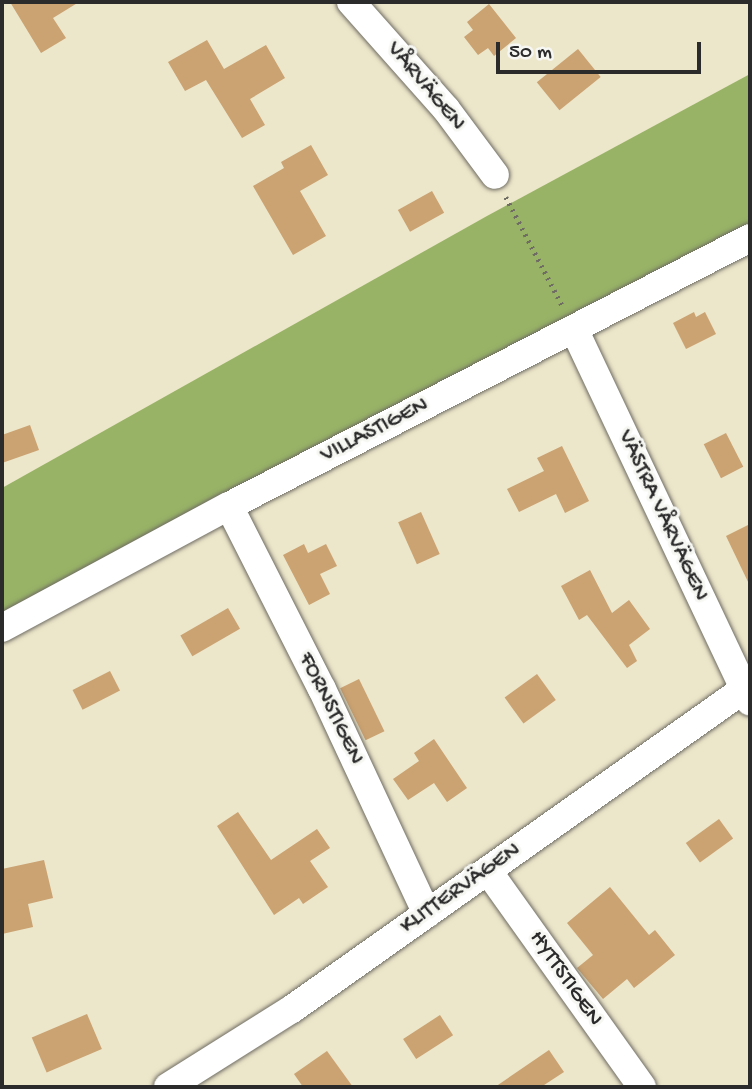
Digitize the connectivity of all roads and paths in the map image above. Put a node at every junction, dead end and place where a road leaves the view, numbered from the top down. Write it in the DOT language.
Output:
graph roads {
  1 [pos="351,2"];
  2 [pos="495,175"];
  3 [pos="750,238"];
  4 [pos="574,329"];
  5 [pos="229,506"];
  6 [pos="2,628"];
  7 [pos="748,692"];
  8 [pos="488,871"];
  9 [pos="427,914"];
  10 [pos="168,1087"];
  11 [pos="642,1087"];
  1 -- 2 [label="street, VÅRVÄGEN"];
  2 -- 4 [label="path"];
  3 -- 4 [label="street, VILLASTIGEN"];
  4 -- 5 [label="street, VILLASTIGEN"];
  4 -- 7 [label="street, VÄSTRA VÅRVÄGEN"];
  5 -- 6 [label="street, VILLASTIGEN"];
  5 -- 9 [label="street, FORNSTIGEN"];
  7 -- 8 [label="street, KLITTERVÄGEN"];
  8 -- 9 [label="street, KLITTERVÄGEN"];
  8 -- 11 [label="street, HYTTSTIGEN"];
  9 -- 10 [label="street, KLITTERVÄGEN"];
}
